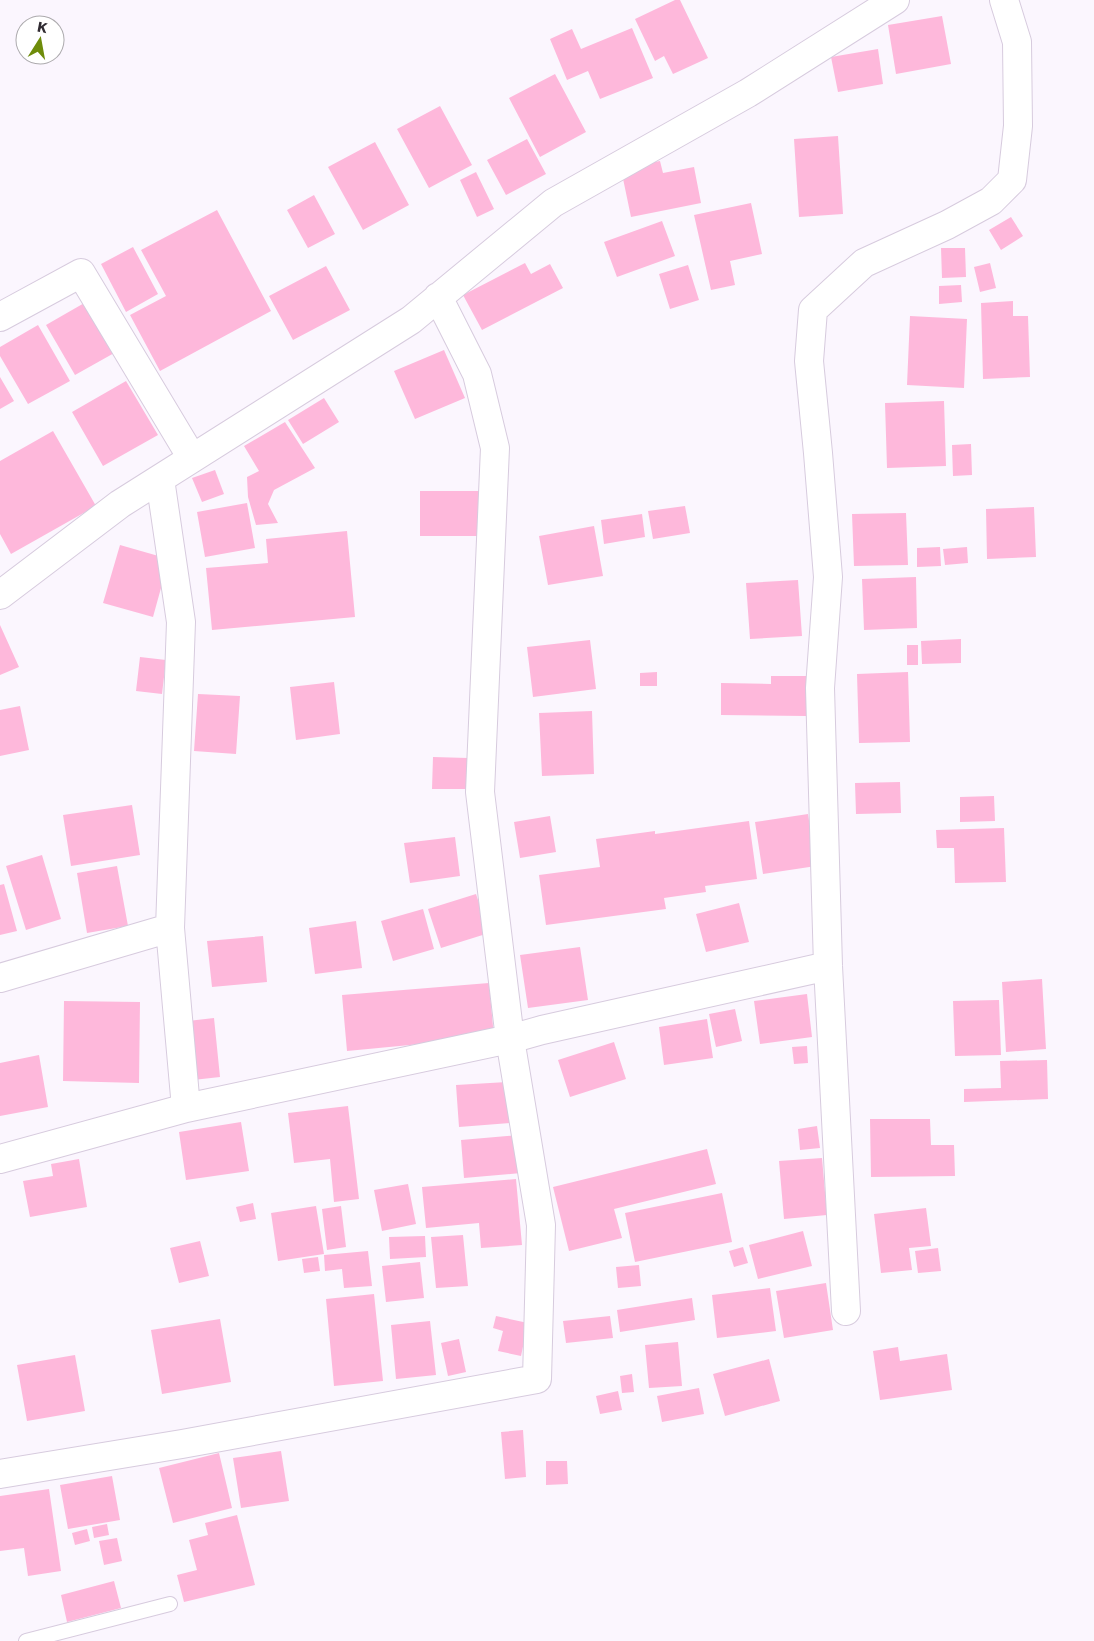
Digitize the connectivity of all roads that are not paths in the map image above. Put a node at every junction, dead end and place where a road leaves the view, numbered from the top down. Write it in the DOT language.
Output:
graph roads {
  1 [pos="895,0"];
  2 [pos="1004,0"];
  3 [pos="438,297"];
  4 [pos="0,317"];
  5 [pos="192,458"];
  6 [pos="160,479"];
  7 [pos="0,595"];
  8 [pos="170,928"];
  9 [pos="828,966"];
  10 [pos="0,978"];
  11 [pos="510,1039"];
  12 [pos="186,1108"];
  13 [pos="0,1159"];
  14 [pos="846,1311"];
  15 [pos="0,1474"];
  16 [pos="170,1604"];
  17 [pos="26,1641"];
  1 -- 3 [label="street"];
  2 -- 9 [label="street"];
  3 -- 5 [label="street"];
  3 -- 11 [label="street"];
  4 -- 5 [label="street"];
  5 -- 6 [label="street"];
  6 -- 7 [label="street"];
  6 -- 8 [label="street"];
  8 -- 10 [label="street"];
  8 -- 12 [label="street"];
  9 -- 11 [label="street"];
  9 -- 14 [label="street"];
  11 -- 12 [label="street"];
  11 -- 15 [label="street"];
  12 -- 13 [label="street"];
  16 -- 17 [label="lane"];
}
